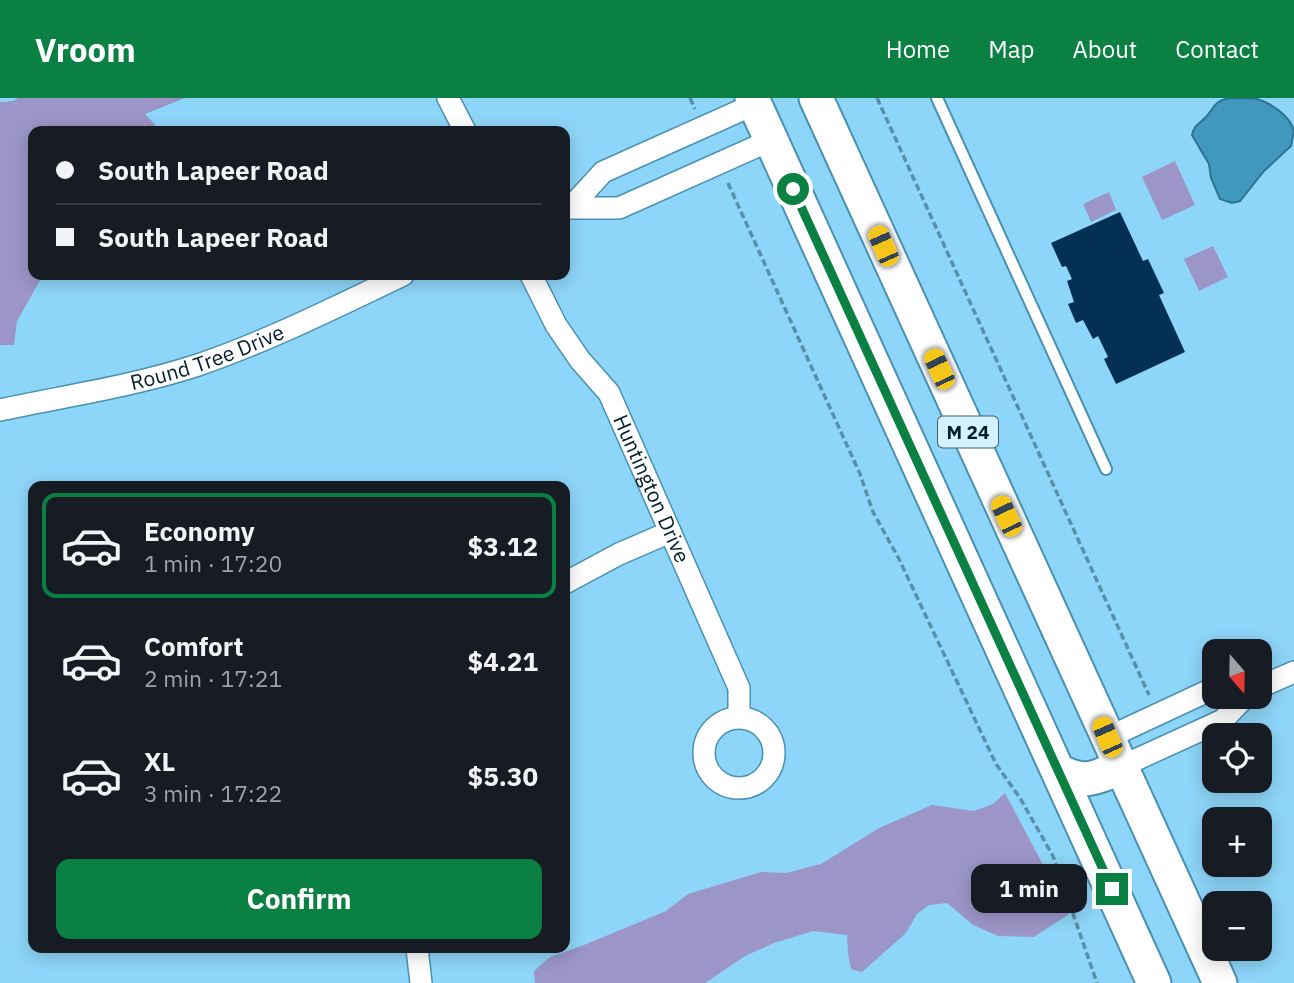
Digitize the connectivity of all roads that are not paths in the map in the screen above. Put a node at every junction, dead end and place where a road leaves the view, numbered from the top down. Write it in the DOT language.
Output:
graph roads {
  1 [pos="448,98"];
  2 [pos="816,98"];
  3 [pos="937,98"];
  4 [pos="753,101"];
  5 [pos="462,126"];
  6 [pos="771,140"];
  7 [pos="570,205"];
  8 [pos="570,207"];
  9 [pos="393,280"];
  10 [pos="534,280"];
  11 [pos="0,410"];
  12 [pos="1106,469"];
  13 [pos="670,532"];
  14 [pos="570,580"];
  15 [pos="1294,672"];
  16 [pos="1272,682"];
  17 [pos="1202,695"];
  18 [pos="1233,709"];
  19 [pos="739,716"];
  20 [pos="1113,752"];
  21 [pos="1059,771"];
  22 [pos="418,953"];
  23 [pos="421,983"];
  24 [pos="1154,983"];
  25 [pos="1220,983"];
  1 -- 5 [label="street"];
  2 -- 20 [label="main road, M 24"];
  3 -- 12 [label="lane"];
  4 -- 6 [label="main road, M 24"];
  4 -- 7 [label="street"];
  6 -- 8 [label="street"];
  6 -- 21 [label="main road, M 24"];
  9 -- 11 [label="street, Round Tree Drive"];
  10 -- 13 [label="street, Huntington Drive"];
  13 -- 14 [label="street"];
  13 -- 19 [label="street, Huntington Drive"];
  15 -- 16 [label="street"];
  17 -- 20 [label="street"];
  18 -- 20 [label="street"];
  20 -- 21 [label="main road"];
  20 -- 25 [label="main road, M 24"];
  21 -- 24 [label="main road, M 24"];
  22 -- 23 [label="street"];
}
